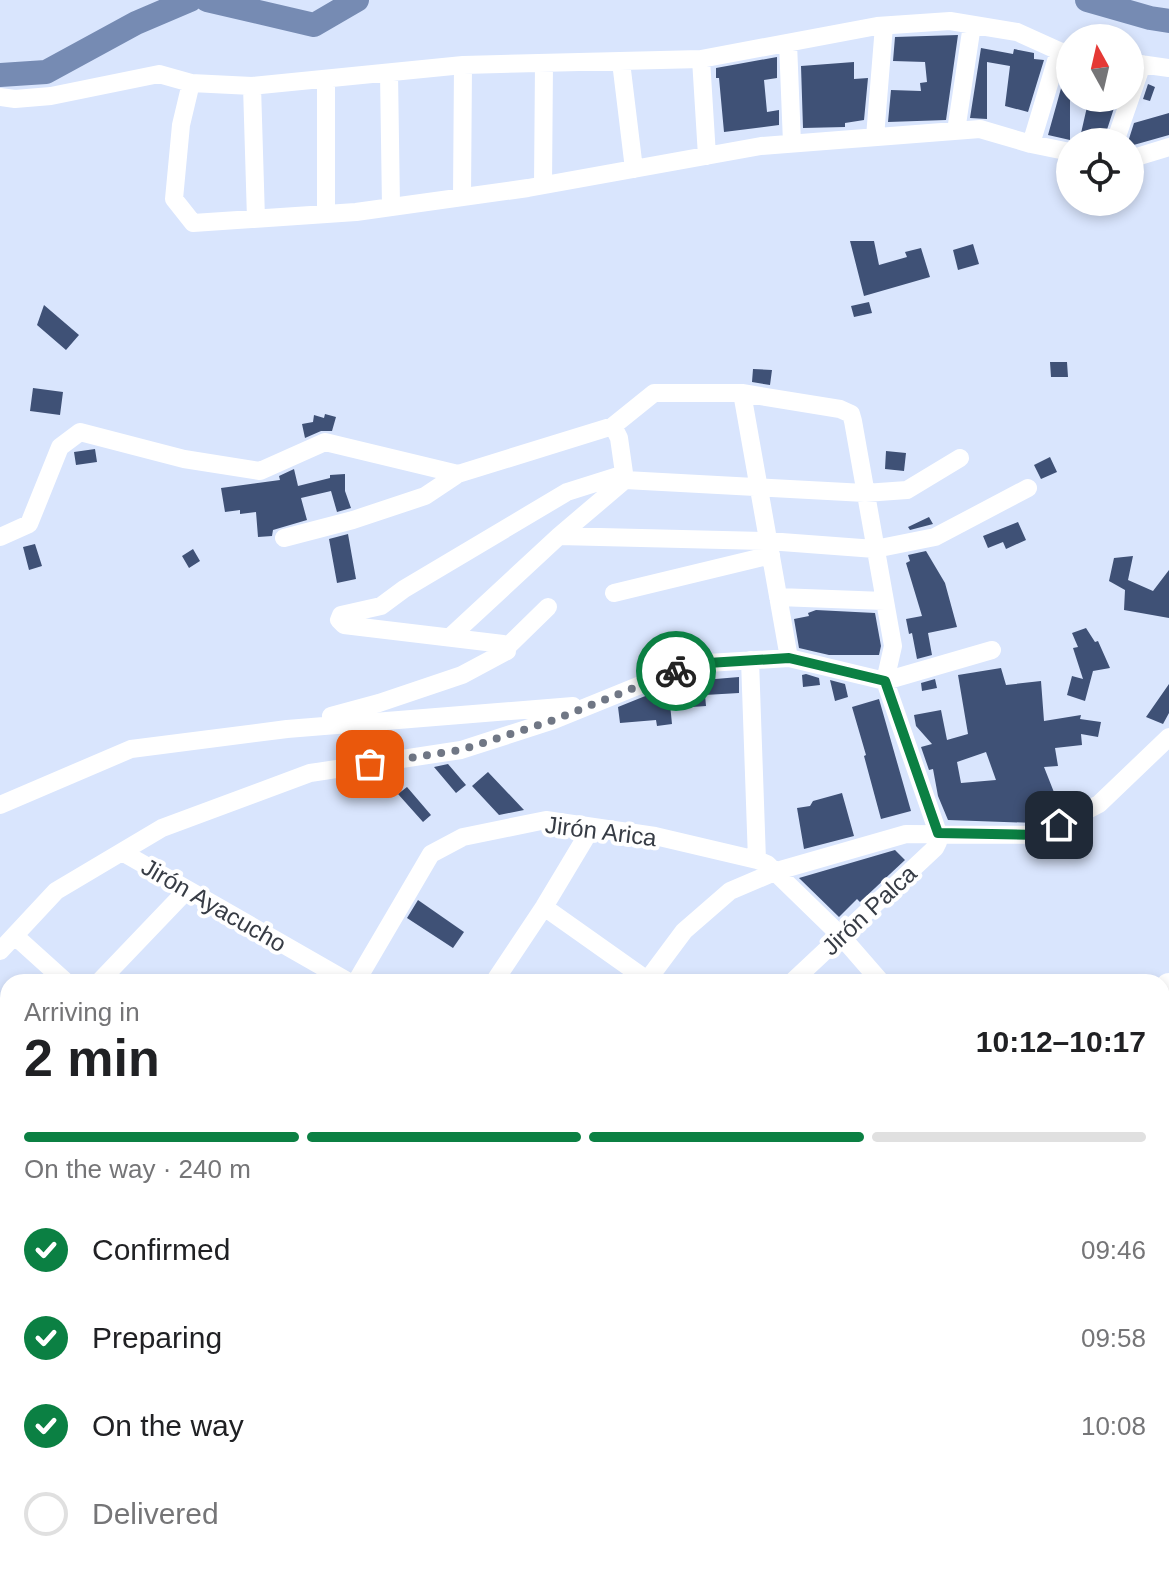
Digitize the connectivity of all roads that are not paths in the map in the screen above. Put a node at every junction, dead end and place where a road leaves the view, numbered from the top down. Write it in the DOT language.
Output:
graph roads {
  1 [pos="972,25"];
  2 [pos="884,26"];
  3 [pos="788,43"];
  4 [pos="1056,48"];
  5 [pos="701,59"];
  6 [pos="621,62"];
  7 [pos="544,64"];
  8 [pos="1144,64"];
  9 [pos="463,65"];
  10 [pos="1169,68"];
  11 [pos="389,73"];
  12 [pos="1056,76"];
  13 [pos="326,79"];
  14 [pos="191,83"];
  15 [pos="252,86"];
  16 [pos="0,97"];
  17 [pos="956,131"];
  18 [pos="875,137"];
  19 [pos="792,143"];
  20 [pos="1031,144"];
  21 [pos="1169,147"];
  22 [pos="1056,149"];
  23 [pos="1144,155"];
  24 [pos="707,156"];
  25 [pos="634,169"];
  26 [pos="543,185"];
  27 [pos="462,197"];
  28 [pos="391,207"];
  29 [pos="326,214"];
  30 [pos="256,219"];
  31 [pos="742,393"];
  32 [pos="613,426"];
  33 [pos="960,458"];
  34 [pos="458,474"];
  35 [pos="625,477"];
  36 [pos="759,487"];
  37 [pos="1028,488"];
  38 [pos="865,493"];
  39 [pos="559,536"];
  40 [pos="0,537"];
  41 [pos="284,538"];
  42 [pos="769,548"];
  43 [pos="875,549"];
  44 [pos="614,593"];
  45 [pos="778,597"];
  46 [pos="885,601"];
  47 [pos="548,607"];
  48 [pos="450,637"];
  49 [pos="507,647"];
  50 [pos="992,650"];
  51 [pos="789,658"];
  52 [pos="750,660"];
  53 [pos="885,681"];
  54 [pos="592,705"];
  55 [pos="308,727"];
  56 [pos="1169,737"];
  57 [pos="0,805"];
  58 [pos="592,827"];
  59 [pos="938,833"];
  60 [pos="122,852"];
  61 [pos="757,860"];
  62 [pos="777,871"];
  63 [pos="187,890"];
  64 [pos="544,907"];
  65 [pos="15,936"];
  66 [pos="841,936"];
  67 [pos="0,951"];
  68 [pos="57,974"];
  69 [pos="107,974"];
  70 [pos="335,974"];
  71 [pos="361,974"];
  72 [pos="499,974"];
  73 [pos="638,974"];
  74 [pos="653,974"];
  75 [pos="801,974"];
  76 [pos="874,974"];
  1 -- 2 [label="street"];
  1 -- 4 [label="street"];
  1 -- 17 [label="street"];
  2 -- 3 [label="street"];
  2 -- 18 [label="street"];
  3 -- 5 [label="street"];
  3 -- 19 [label="street"];
  5 -- 6 [label="street"];
  5 -- 24 [label="street"];
  6 -- 7 [label="street"];
  6 -- 25 [label="street"];
  7 -- 9 [label="street"];
  7 -- 26 [label="street"];
  8 -- 10 [label="street"];
  9 -- 11 [label="street"];
  9 -- 27 [label="street"];
  11 -- 13 [label="street"];
  11 -- 28 [label="street"];
  12 -- 20 [label="street"];
  13 -- 15 [label="street"];
  13 -- 29 [label="street"];
  14 -- 15 [label="street"];
  14 -- 16 [label="street"];
  14 -- 30 [label="street"];
  15 -- 30 [label="street"];
  17 -- 18 [label="street"];
  17 -- 20 [label="street"];
  18 -- 19 [label="street"];
  19 -- 24 [label="street"];
  20 -- 22 [label="street"];
  21 -- 23 [label="street"];
  24 -- 25 [label="street"];
  25 -- 26 [label="street"];
  26 -- 27 [label="street"];
  27 -- 28 [label="street"];
  28 -- 29 [label="street"];
  29 -- 30 [label="street"];
  31 -- 32 [label="street"];
  31 -- 36 [label="street"];
  31 -- 38 [label="street"];
  32 -- 34 [label="street"];
  32 -- 35 [label="street"];
  33 -- 38 [label="street"];
  34 -- 40 [label="street"];
  34 -- 41 [label="street"];
  35 -- 36 [label="street"];
  35 -- 39 [label="street"];
  35 -- 48 [label="street"];
  36 -- 38 [label="street"];
  36 -- 42 [label="street"];
  37 -- 43 [label="street"];
  38 -- 43 [label="street"];
  39 -- 42 [label="street"];
  39 -- 48 [label="street"];
  42 -- 43 [label="street"];
  42 -- 44 [label="street"];
  42 -- 45 [label="street"];
  43 -- 46 [label="street"];
  45 -- 46 [label="street"];
  45 -- 51 [label="street"];
  46 -- 53 [label="street"];
  47 -- 49 [label="street"];
  48 -- 49 [label="street"];
  49 -- 55 [label="street"];
  50 -- 53 [label="street"];
  51 -- 52 [label="street"];
  51 -- 53 [label="street"];
  52 -- 54 [label="street"];
  52 -- 61 [label="street"];
  53 -- 59 [label="street"];
  54 -- 55 [label="street"];
  54 -- 60 [label="street"];
  55 -- 57 [label="street"];
  56 -- 59 [label="street"];
  58 -- 61 [label="street, Jirón Arica"];
  58 -- 64 [label="street"];
  58 -- 71 [label="street, Jirón Arica"];
  59 -- 62 [label="street"];
  59 -- 66 [label="street, Jirón Palca"];
  60 -- 63 [label="street, Jirón Ayacucho"];
  60 -- 65 [label="street"];
  61 -- 62 [label="street, Jirón Arica"];
  62 -- 66 [label="street, Jirón Arica"];
  62 -- 74 [label="street"];
  63 -- 69 [label="street"];
  63 -- 70 [label="street, Jirón Ayacucho"];
  64 -- 72 [label="street"];
  64 -- 73 [label="street"];
  65 -- 67 [label="street"];
  65 -- 68 [label="street"];
  66 -- 75 [label="street, Jirón Palca"];
  66 -- 76 [label="street, Jirón Arica"];
}
